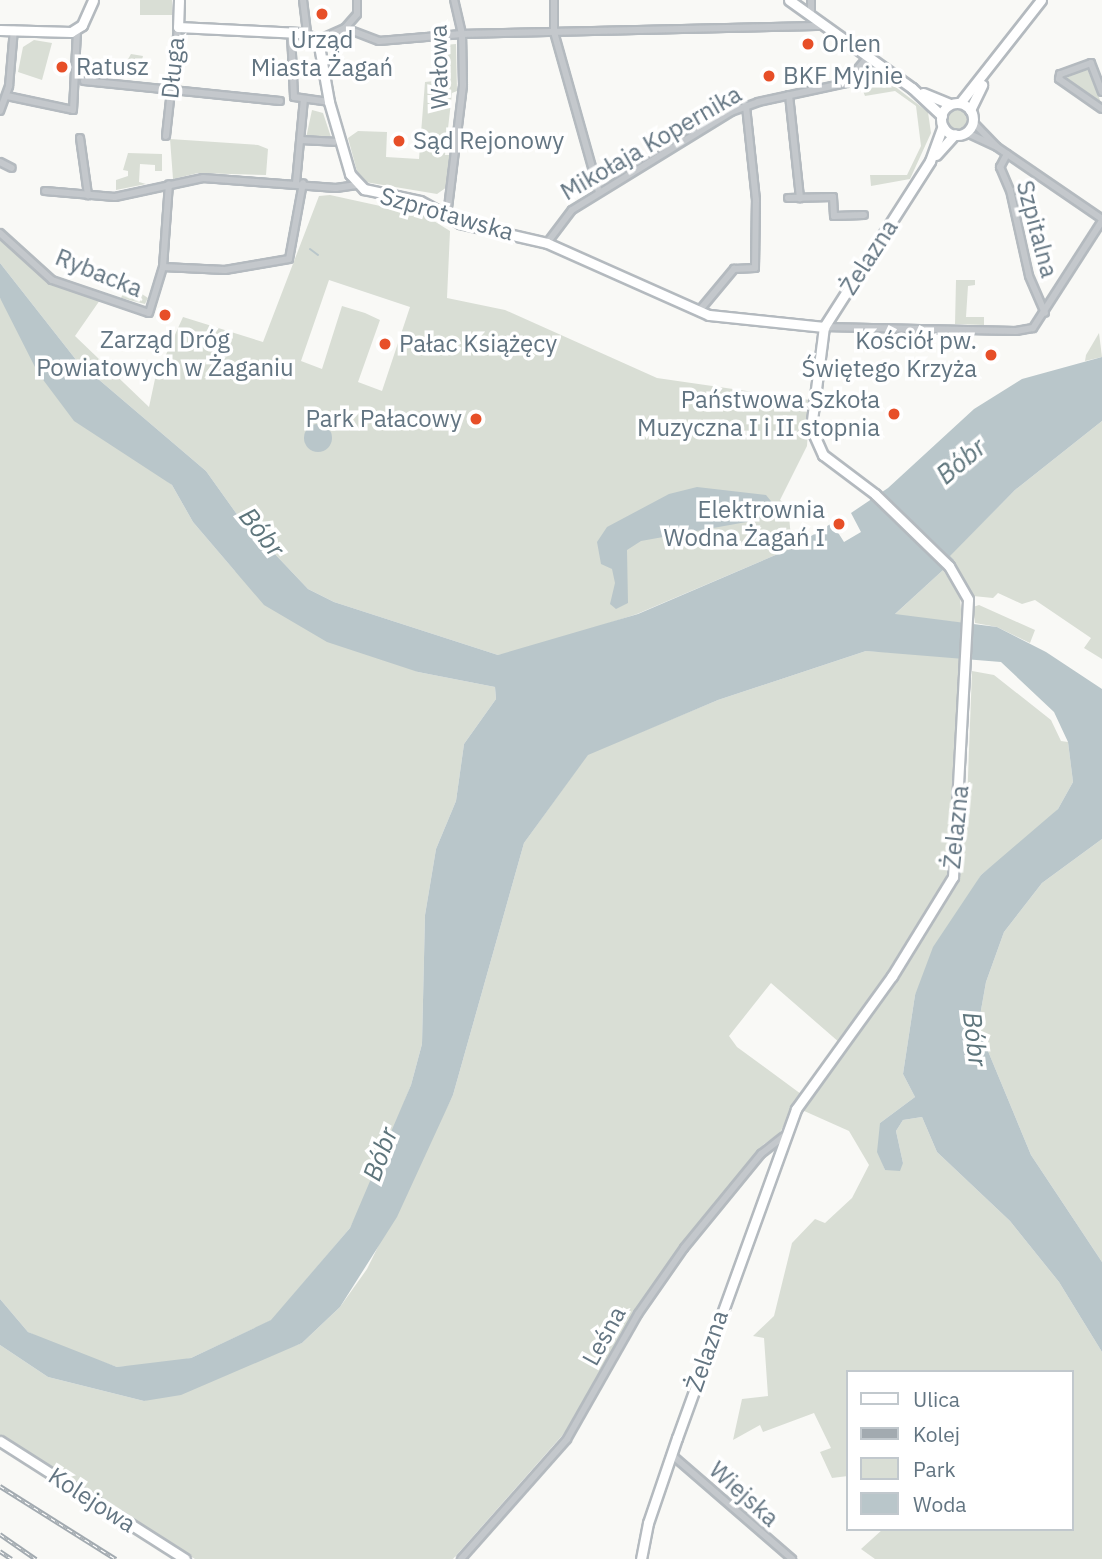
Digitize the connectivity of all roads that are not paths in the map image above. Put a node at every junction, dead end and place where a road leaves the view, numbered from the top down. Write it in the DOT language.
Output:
graph roads {
  1 [pos="93,0"];
  2 [pos="179,0"];
  3 [pos="303,0"];
  4 [pos="357,0"];
  5 [pos="454,0"];
  6 [pos="554,0"];
  7 [pos="789,0"];
  8 [pos="811,0"];
  9 [pos="1041,0"];
  10 [pos="811,16"];
  11 [pos="825,26"];
  12 [pos="177,27"];
  13 [pos="345,27"];
  14 [pos="14,29"];
  15 [pos="0,30"];
  16 [pos="77,30"];
  17 [pos="554,32"];
  18 [pos="291,33"];
  19 [pos="462,34"];
  20 [pos="307,35"];
  21 [pos="318,40"];
  22 [pos="868,57"];
  23 [pos="985,77"];
  24 [pos="84,81"];
  25 [pos="912,88"];
  26 [pos="171,89"];
  27 [pos="1102,92"];
  28 [pos="789,95"];
  29 [pos="7,96"];
  30 [pos="304,99"];
  31 [pos="281,101"];
  32 [pos="329,102"];
  33 [pos="955,104"];
  34 [pos="746,106"];
  35 [pos="1102,109"];
  36 [pos="970,110"];
  37 [pos="0,111"];
  38 [pos="942,121"];
  39 [pos="973,122"];
  40 [pos="960,133"];
  41 [pos="166,136"];
  42 [pos="80,138"];
  43 [pos="301,140"];
  44 [pos="337,140"];
  45 [pos="997,147"];
  46 [pos="1007,154"];
  47 [pos="930,161"];
  48 [pos="0,162"];
  49 [pos="12,168"];
  50 [pos="300,183"];
  51 [pos="169,184"];
  52 [pos="357,185"];
  53 [pos="45,191"];
  54 [pos="599,192"];
  55 [pos="88,195"];
  56 [pos="788,198"];
  57 [pos="800,198"];
  58 [pos="864,215"];
  59 [pos="447,216"];
  60 [pos="1102,220"];
  61 [pos="0,233"];
  62 [pos="547,243"];
  63 [pos="163,267"];
  64 [pos="699,311"];
  65 [pos="1045,313"];
  66 [pos="824,327"];
  67 [pos="784,1136"];
  68 [pos="0,1441"];
  69 [pos="672,1455"];
  70 [pos="185,1559"];
  71 [pos="461,1559"];
  72 [pos="641,1559"];
  73 [pos="792,1559"];
  1 -- 16 [label="street"];
  2 -- 12 [label="street, Długa"];
  3 -- 20 [label="street"];
  4 -- 13 [label="street"];
  5 -- 19 [label="street, Wałowa"];
  6 -- 17 [label="street"];
  7 -- 10 [label="street"];
  8 -- 10 [label="street"];
  9 -- 23 [label="street"];
  10 -- 11 [label="street"];
  11 -- 17 [label="street"];
  11 -- 22 [label="street"];
  12 -- 18 [label="street"];
  12 -- 26 [label="street, Długa"];
  13 -- 19 [label="street"];
  13 -- 21 [label="street"];
  14 -- 15 [label="street"];
  14 -- 16 [label="street"];
  14 -- 29 [label="street"];
  16 -- 29 [label="street"];
  17 -- 19 [label="street"];
  17 -- 54 [label="street"];
  18 -- 20 [label="street"];
  18 -- 30 [label="street"];
  19 -- 59 [label="street, Wałowa"];
  20 -- 21 [label="street"];
  21 -- 32 [label="street, Szprotawska"];
  22 -- 25 [label="street"];
  22 -- 28 [label="street, Mikołaja Kopernika"];
  23 -- 33 [label="street"];
  23 -- 36 [label="street"];
  24 -- 26 [label="street"];
  25 -- 33 [label="street"];
  25 -- 38 [label="street"];
  26 -- 31 [label="street"];
  26 -- 41 [label="street, Długa"];
  27 -- 35 [label="street"];
  28 -- 34 [label="street, Mikołaja Kopernika"];
  28 -- 57 [label="street"];
  29 -- 37 [label="street"];
  30 -- 32 [label="street"];
  30 -- 43 [label="street"];
  32 -- 44 [label="street, Szprotawska"];
  33 -- 36 [label="street"];
  33 -- 38 [label="street"];
  34 -- 54 [label="street, Mikołaja Kopernika"];
  34 -- 64 [label="street"];
  36 -- 39 [label="street"];
  38 -- 40 [label="street"];
  38 -- 47 [label="street"];
  39 -- 40 [label="street"];
  39 -- 45 [label="street"];
  40 -- 45 [label="street"];
  40 -- 47 [label="street"];
  42 -- 55 [label="street"];
  43 -- 44 [label="street"];
  43 -- 50 [label="street"];
  44 -- 52 [label="street, Szprotawska"];
  45 -- 46 [label="street"];
  46 -- 60 [label="street"];
  46 -- 65 [label="street, Szpitalna"];
  47 -- 66 [label="street, Żelazna"];
  48 -- 49 [label="street"];
  50 -- 51 [label="street"];
  50 -- 52 [label="street"];
  50 -- 63 [label="street"];
  51 -- 55 [label="street"];
  51 -- 63 [label="street"];
  52 -- 59 [label="street, Szprotawska"];
  53 -- 55 [label="street"];
  54 -- 62 [label="street, Mikołaja Kopernika"];
  56 -- 57 [label="street"];
  57 -- 58 [label="street"];
  59 -- 62 [label="street, Szprotawska"];
  60 -- 65 [label="street, Szprotawska"];
  61 -- 63 [label="street, Rybacka"];
  62 -- 64 [label="street, Szprotawska"];
  64 -- 66 [label="street, Szprotawska"];
  65 -- 66 [label="street, Szprotawska"];
  66 -- 67 [label="street, Żelazna"];
  67 -- 69 [label="street, Żelazna"];
  67 -- 71 [label="street, Leśna"];
  68 -- 70 [label="street, Kolejowa"];
  69 -- 72 [label="street, Żelazna"];
  69 -- 73 [label="street, Wiejska"];
}
